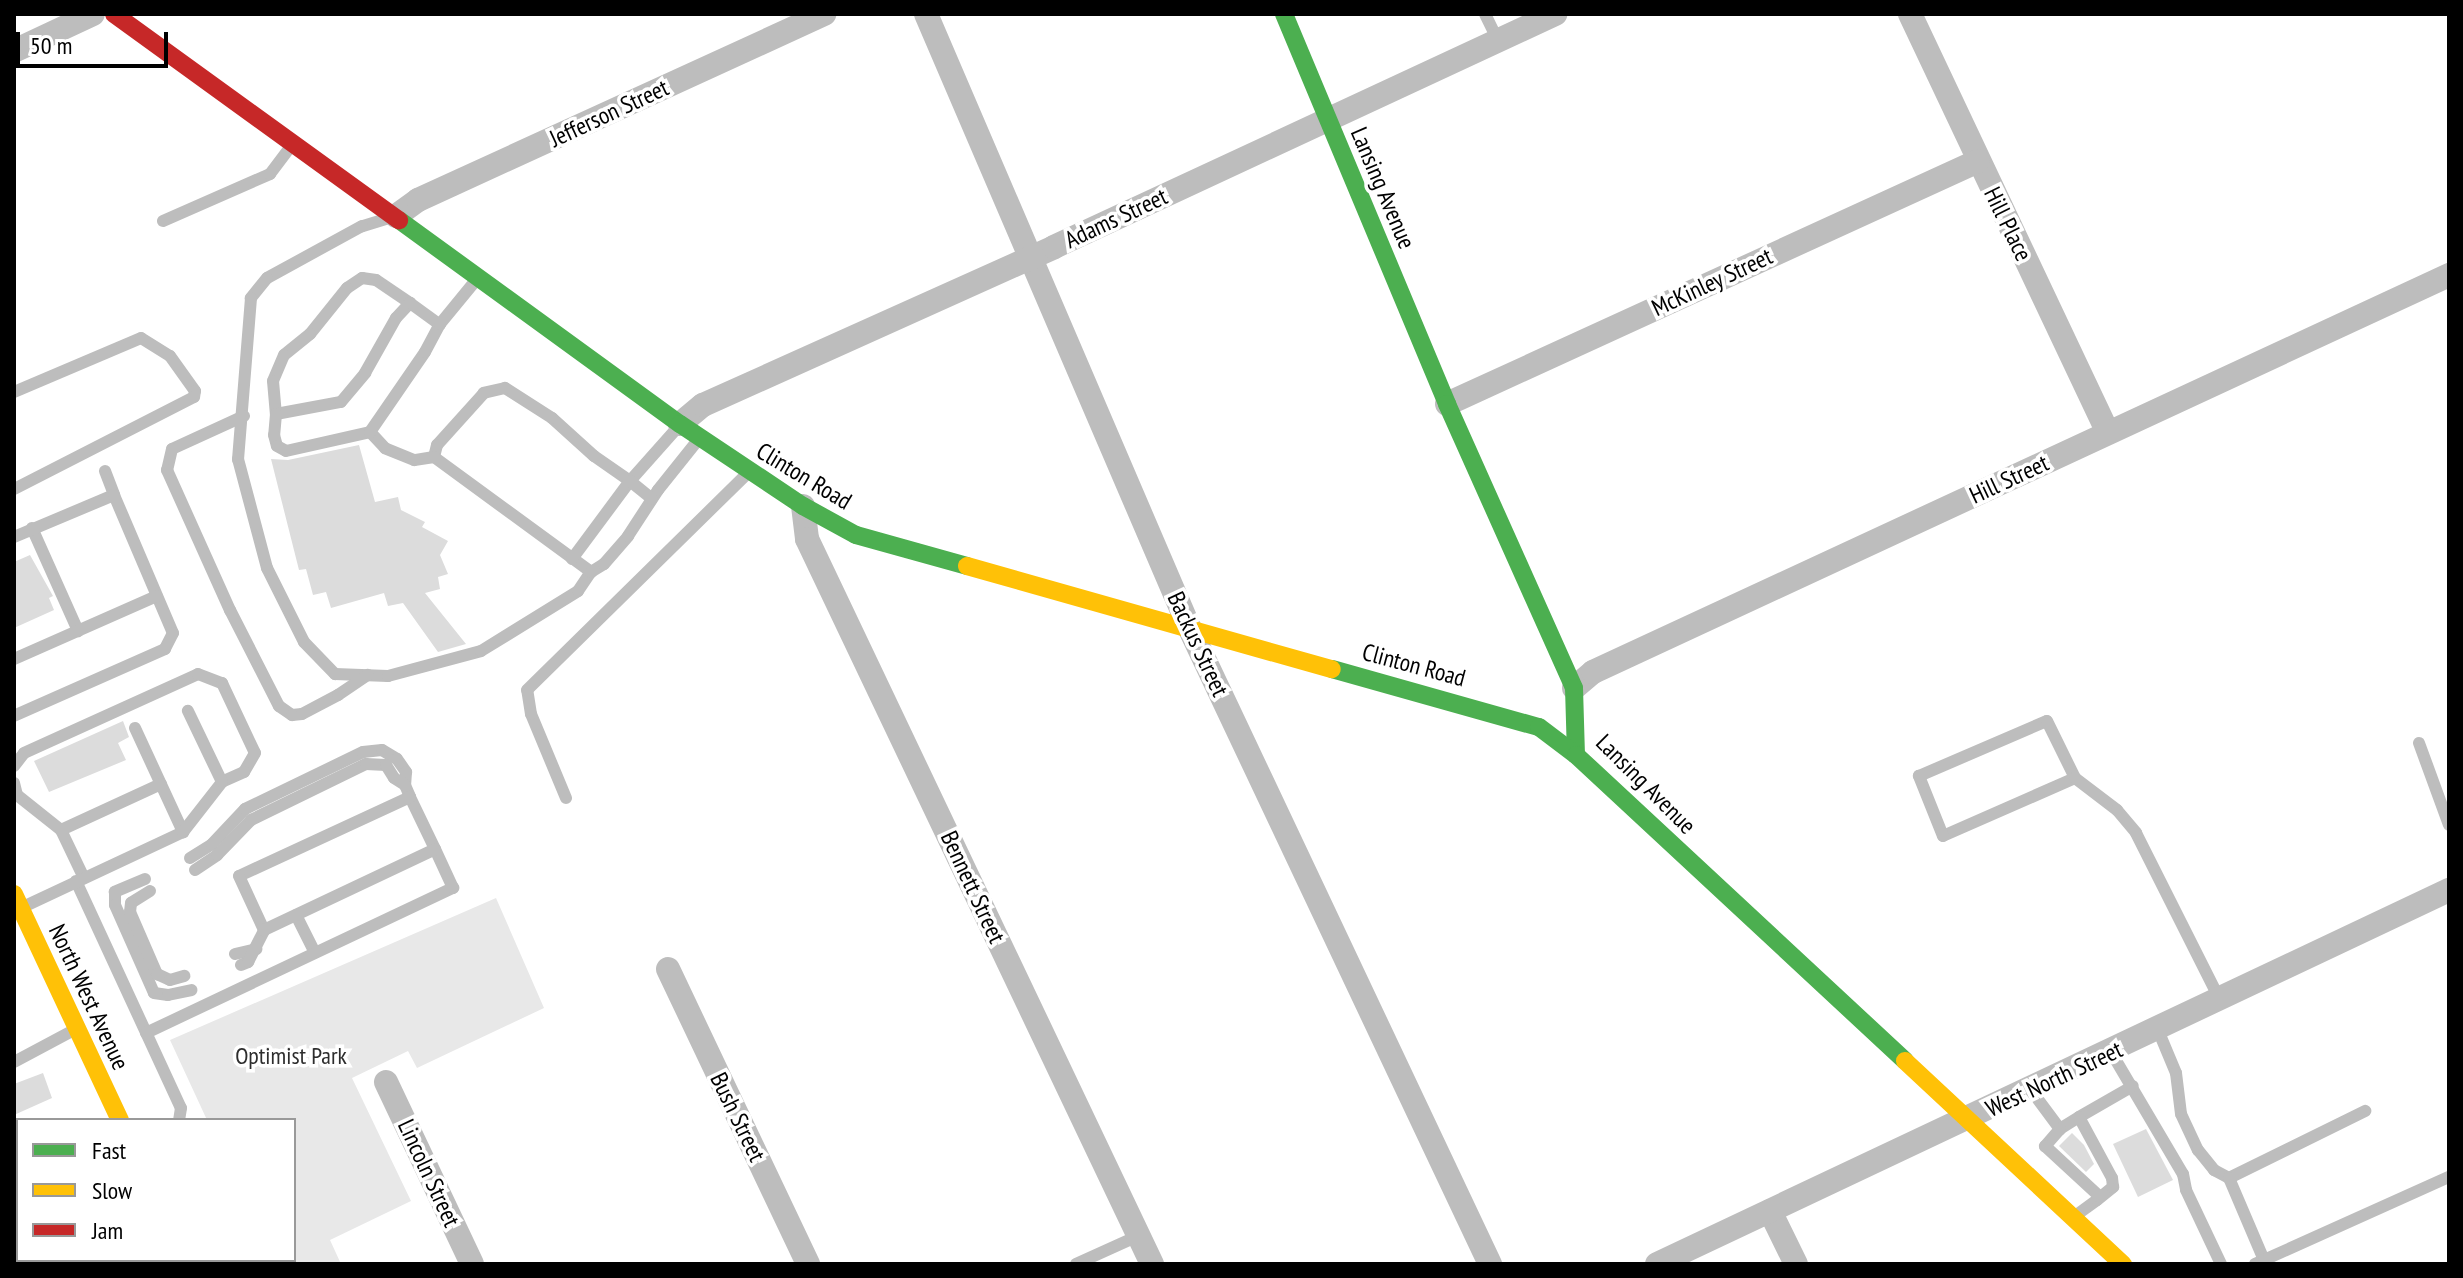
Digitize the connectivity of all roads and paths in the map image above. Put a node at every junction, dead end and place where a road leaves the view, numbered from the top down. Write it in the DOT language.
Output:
graph roads {
  1 [pos="93,14"];
  2 [pos="114,14"];
  3 [pos="825,14"];
  4 [pos="926,14"];
  5 [pos="1284,14"];
  6 [pos="1485,14"];
  7 [pos="1555,14"];
  8 [pos="1910,14"];
  9 [pos="1498,41"];
  10 [pos="14,51"];
  11 [pos="1328,119"];
  12 [pos="294,143"];
  13 [pos="1978,161"];
  14 [pos="396,216"];
  15 [pos="163,221"];
  16 [pos="1029,258"];
  17 [pos="2449,275"];
  18 [pos="479,277"];
  19 [pos="410,303"];
  20 [pos="440,325"];
  21 [pos="14,392"];
  22 [pos="1447,404"];
  23 [pos="276,414"];
  24 [pos="244,416"];
  25 [pos="690,431"];
  26 [pos="370,432"];
  27 [pos="2108,433"];
  28 [pos="434,457"];
  29 [pos="105,471"];
  30 [pos="750,472"];
  31 [pos="630,481"];
  32 [pos="14,489"];
  33 [pos="114,495"];
  34 [pos="652,499"];
  35 [pos="803,506"];
  36 [pos="32,528"];
  37 [pos="14,537"];
  38 [pos="572,559"];
  39 [pos="591,572"];
  40 [pos="157,596"];
  41 [pos="1189,627"];
  42 [pos="78,631"];
  43 [pos="14,659"];
  44 [pos="368,675"];
  45 [pos="1574,688"];
  46 [pos="188,711"];
  47 [pos="14,716"];
  48 [pos="135,728"];
  49 [pos="2419,743"];
  50 [pos="1576,755"];
  51 [pos="14,766"];
  52 [pos="2075,778"];
  53 [pos="222,782"];
  54 [pos="14,783"];
  55 [pos="161,784"];
  56 [pos="408,791"];
  57 [pos="566,798"];
  58 [pos="2449,825"];
  59 [pos="61,830"];
  60 [pos="183,832"];
  61 [pos="435,849"];
  62 [pos="192,864"];
  63 [pos="80,880"];
  64 [pos="2449,890"];
  65 [pos="16,905"];
  66 [pos="296,915"];
  67 [pos="264,930"];
  68 [pos="315,953"];
  69 [pos="238,959"];
  70 [pos="668,969"];
  71 [pos="184,976"];
  72 [pos="191,990"];
  73 [pos="2219,998"];
  74 [pos="77,1029"];
  75 [pos="2158,1030"];
  76 [pos="146,1033"];
  77 [pos="2111,1052"];
  78 [pos="14,1062"];
  79 [pos="386,1082"];
  80 [pos="2133,1086"];
  81 [pos="2031,1090"];
  82 [pos="2365,1111"];
  83 [pos="2079,1117"];
  84 [pos="119,1118"];
  85 [pos="179,1118"];
  86 [pos="1970,1118"];
  87 [pos="2060,1129"];
  88 [pos="2449,1177"];
  89 [pos="2229,1178"];
  90 [pos="2100,1197"];
  91 [pos="1770,1211"];
  92 [pos="2073,1217"];
  93 [pos="2089,1233"];
  94 [pos="1138,1236"];
  95 [pos="2260,1262"];
  96 [pos="472,1264"];
  97 [pos="808,1264"];
  98 [pos="1076,1264"];
  99 [pos="1152,1264"];
  100 [pos="1490,1264"];
  101 [pos="1657,1264"];
  102 [pos="1796,1264"];
  103 [pos="2106,1264"];
  104 [pos="2123,1264"];
  105 [pos="2221,1264"];
  1 -- 10 [label="street"];
  2 -- 12 [label="main road, Clinton Road"];
  3 -- 14 [label="street, Jefferson Street"];
  4 -- 16 [label="street, Backus Street"];
  5 -- 11 [label="main road, Lansing Avenue"];
  6 -- 9 [label="lane"];
  7 -- 9 [label="street, Adams Street"];
  8 -- 13 [label="street, Hill Place"];
  9 -- 11 [label="street, Adams Street"];
  11 -- 16 [label="street, Adams Street"];
  11 -- 22 [label="main road, Lansing Avenue"];
  12 -- 14 [label="main road, Clinton Road"];
  12 -- 15 [label="lane"];
  13 -- 22 [label="street, McKinley Street"];
  13 -- 27 [label="street, Hill Place"];
  14 -- 18 [label="main road, Clinton Road"];
  14 -- 24 [label="lane"];
  16 -- 25 [label="street, Adams Street"];
  16 -- 41 [label="street, Backus Street"];
  17 -- 27 [label="street, Hill Street"];
  18 -- 20 [label="lane"];
  18 -- 25 [label="main road, Clinton Road"];
  19 -- 20 [label="lane"];
  19 -- 23 [label="lane"];
  19 -- 23 [label="lane"];
  20 -- 26 [label="lane"];
  21 -- 32 [label="lane"];
  22 -- 45 [label="main road, Lansing Avenue"];
  23 -- 26 [label="lane"];
  24 -- 44 [label="lane"];
  24 -- 44 [label="lane"];
  25 -- 30 [label="main road, Clinton Road"];
  25 -- 31 [label="lane"];
  25 -- 34 [label="lane"];
  26 -- 28 [label="lane"];
  27 -- 45 [label="street, Hill Street"];
  28 -- 31 [label="lane"];
  28 -- 38 [label="lane"];
  29 -- 33 [label="lane"];
  30 -- 35 [label="main road, Clinton Road"];
  30 -- 57 [label="lane"];
  31 -- 34 [label="lane"];
  31 -- 38 [label="lane"];
  33 -- 36 [label="lane"];
  33 -- 40 [label="lane"];
  34 -- 39 [label="lane"];
  35 -- 41 [label="main road, Clinton Road"];
  35 -- 94 [label="street, Bennett Street"];
  36 -- 37 [label="lane"];
  36 -- 42 [label="lane"];
  38 -- 39 [label="lane"];
  39 -- 44 [label="lane"];
  40 -- 42 [label="lane"];
  40 -- 47 [label="lane"];
  41 -- 50 [label="main road, Clinton Road"];
  41 -- 100 [label="street, Backus Street"];
  42 -- 43 [label="lane"];
  45 -- 50 [label="main road, Lansing Avenue"];
  46 -- 53 [label="lane"];
  48 -- 55 [label="lane"];
  49 -- 58 [label="lane"];
  50 -- 86 [label="main road, Lansing Avenue"];
  51 -- 53 [label="lane"];
  52 -- 52 [label="lane"];
  52 -- 73 [label="lane"];
  53 -- 60 [label="lane"];
  54 -- 59 [label="lane"];
  55 -- 59 [label="lane"];
  55 -- 60 [label="lane"];
  56 -- 61 [label="lane"];
  56 -- 62 [label="lane"];
  56 -- 67 [label="lane"];
  59 -- 63 [label="lane"];
  60 -- 63 [label="lane"];
  61 -- 66 [label="lane"];
  61 -- 68 [label="lane"];
  63 -- 65 [label="lane"];
  63 -- 76 [label="lane"];
  64 -- 73 [label="street, West North Street"];
  65 -- 74 [label="main road, North West Avenue"];
  66 -- 67 [label="lane"];
  66 -- 68 [label="lane"];
  67 -- 69 [label="lane"];
  68 -- 76 [label="lane"];
  70 -- 97 [label="street, Bush Street"];
  71 -- 72 [label="lane"];
  73 -- 75 [label="street, West North Street"];
  74 -- 78 [label="lane"];
  74 -- 84 [label="main road, North West Avenue"];
  75 -- 77 [label="street, West North Street"];
  75 -- 89 [label="lane"];
  76 -- 85 [label="lane"];
  77 -- 80 [label="lane"];
  77 -- 81 [label="street, West North Street"];
  79 -- 96 [label="street, Lincoln Street"];
  80 -- 83 [label="lane"];
  80 -- 105 [label="lane"];
  81 -- 86 [label="street, West North Street"];
  81 -- 87 [label="lane"];
  82 -- 89 [label="lane"];
  83 -- 87 [label="lane"];
  83 -- 90 [label="lane"];
  86 -- 91 [label="street, West North Street"];
  86 -- 92 [label="main road, Lansing Avenue"];
  87 -- 90 [label="lane"];
  88 -- 95 [label="lane"];
  89 -- 95 [label="lane"];
  90 -- 92 [label="lane"];
  91 -- 101 [label="street, West North Street"];
  91 -- 102 [label="street"];
  92 -- 93 [label="main road, Lansing Avenue"];
  93 -- 103 [label="main road"];
  93 -- 104 [label="main road, Lansing Avenue"];
  94 -- 98 [label="lane"];
  94 -- 99 [label="street, Bennett Street"];
}
